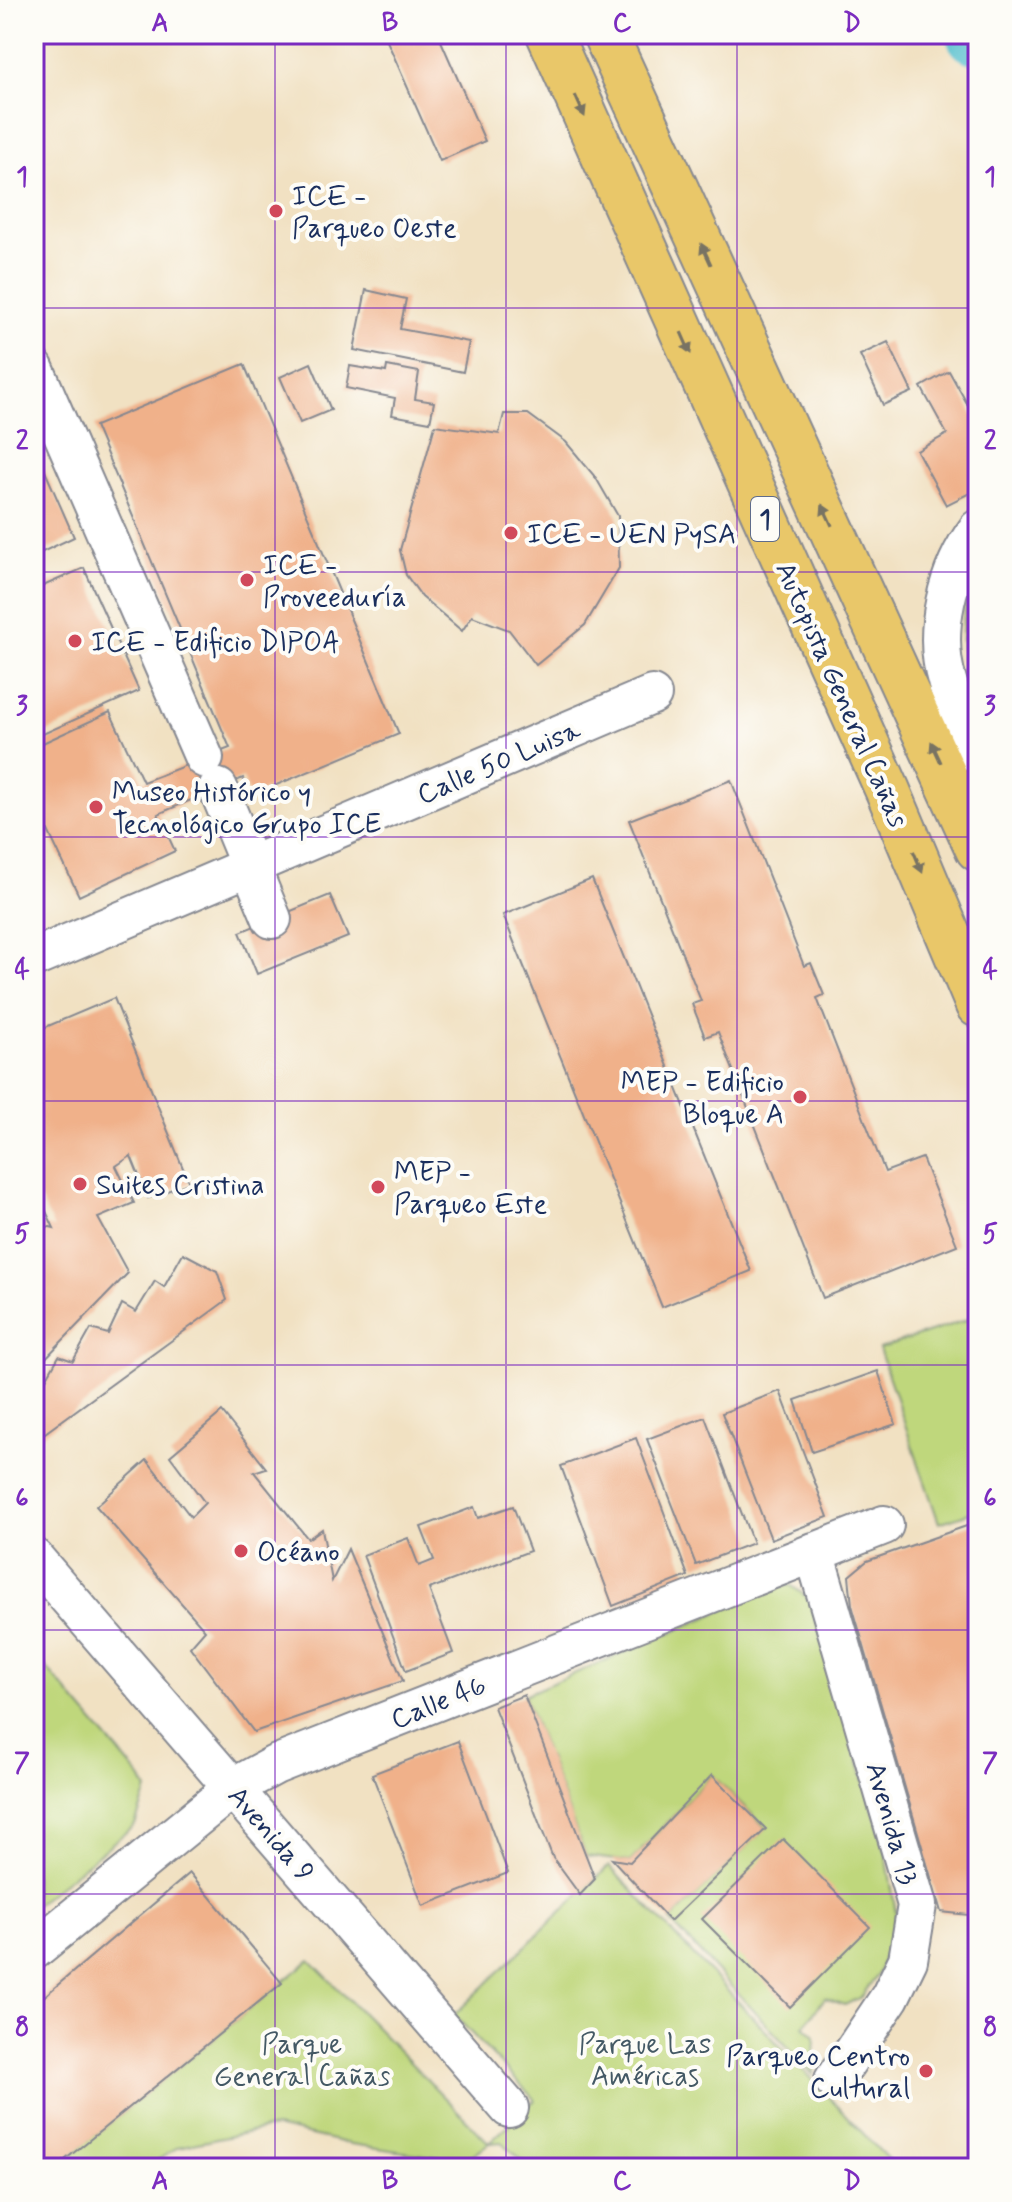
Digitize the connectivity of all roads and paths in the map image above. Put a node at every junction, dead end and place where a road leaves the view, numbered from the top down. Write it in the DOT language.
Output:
graph roads {
  1 [pos="549,34"];
  2 [pos="605,34"];
  3 [pos="34,368"];
  4 [pos="978,529"];
  5 [pos="652,695"];
  6 [pos="978,755"];
  7 [pos="978,849"];
  8 [pos="251,867"];
  9 [pos="272,919"];
  10 [pos="34,958"];
  11 [pos="978,1005"];
  12 [pos="884,1525"];
  13 [pos="814,1552"];
  14 [pos="34,1558"];
  15 [pos="233,1788"];
  16 [pos="34,1950"];
  17 [pos="834,2080"];
  18 [pos="509,2108"];
  1 -- 11 [label="highway, Autopista General Cañas / 1, one-way"];
  7 -- 2 [label="highway, Autopista General Cañas / 1, one-way"];
  3 -- 8 [label="street"];
  4 -- 6 [label="street"];
  5 -- 8 [label="street, Calle 50 Luisa"];
  8 -- 9 [label="street"];
  8 -- 10 [label="street, Calle 50 Luisa"];
  12 -- 13 [label="street, Calle 46"];
  13 -- 15 [label="street, Calle 46"];
  13 -- 17 [label="street, Avenida 13"];
  14 -- 15 [label="street, Avenida 9"];
  15 -- 16 [label="street, Calle 46"];
  15 -- 18 [label="street, Avenida 9"];
}
